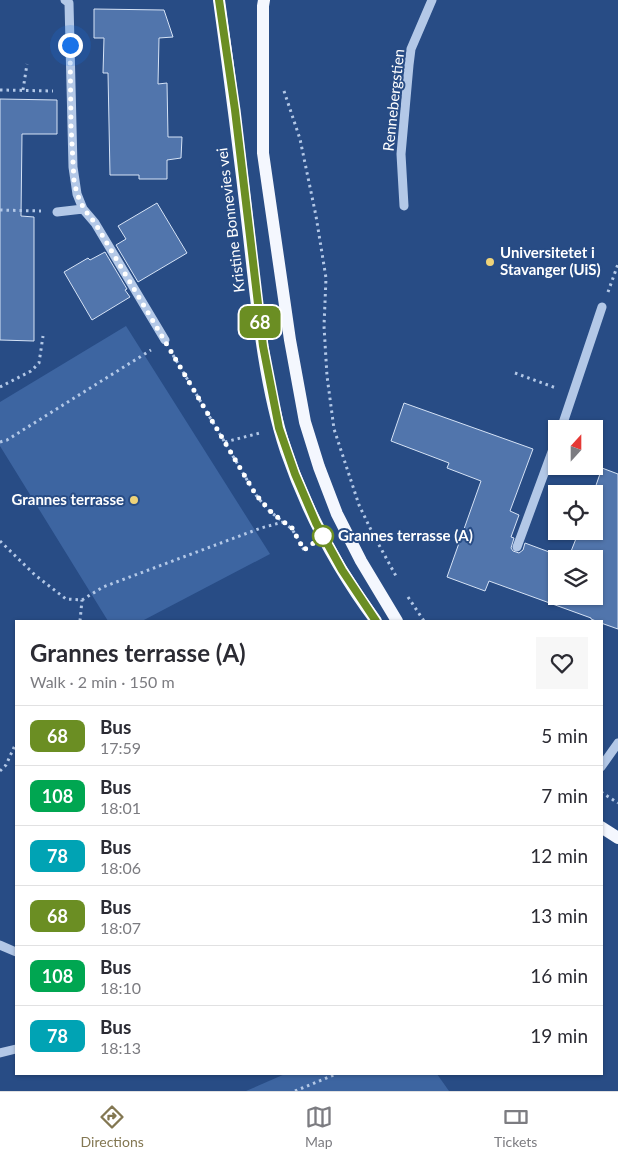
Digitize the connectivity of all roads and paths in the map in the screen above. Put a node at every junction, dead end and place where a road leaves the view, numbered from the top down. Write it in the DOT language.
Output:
graph roads {
  1 [pos="65,0"];
  2 [pos="219,0"];
  3 [pos="264,0"];
  4 [pos="432,0"];
  5 [pos="27,64"];
  6 [pos="283,89"];
  7 [pos="0,90"];
  8 [pos="23,90"];
  9 [pos="71,91"];
  10 [pos="404,206"];
  11 [pos="84,209"];
  12 [pos="0,210"];
  13 [pos="57,212"];
  14 [pos="618,264"];
  15 [pos="602,307"];
  16 [pos="42,336"];
  17 [pos="165,340"];
  18 [pos="137,360"];
  19 [pos="515,373"];
  20 [pos="0,387"];
  21 [pos="573,395"];
  22 [pos="564,420"];
  23 [pos="269,430"];
  24 [pos="0,442"];
  25 [pos="225,442"];
  26 [pos="548,463"];
  27 [pos="284,522"];
  28 [pos="0,542"];
  29 [pos="517,547"];
  30 [pos="304,550"];
  31 [pos="399,583"];
  32 [pos="403,590"];
  33 [pos="82,600"];
  34 [pos="80,620"];
  35 [pos="375,620"];
  36 [pos="396,620"];
  37 [pos="423,620"];
  38 [pos="618,743"];
  39 [pos="15,745"];
  40 [pos="603,764"];
  41 [pos="0,771"];
  42 [pos="603,793"];
  43 [pos="618,803"];
  44 [pos="603,829"];
  45 [pos="618,838"];
  46 [pos="0,945"];
  47 [pos="15,952"];
  48 [pos="15,1049"];
  49 [pos="0,1053"];
  50 [pos="334,1075"];
  51 [pos="295,1091"];
  1 -- 9 [label="street"];
  2 -- 35 [label="main road, Kristine Bonnevies vei"];
  3 -- 36 [label="main road"];
  4 -- 10 [label="street, Rennebergstien"];
  5 -- 8 [label="path"];
  6 -- 31 [label="path"];
  7 -- 8 [label="path"];
  8 -- 9 [label="path"];
  9 -- 11 [label="street"];
  11 -- 13 [label="street"];
  11 -- 17 [label="street"];
  12 -- 13 [label="path"];
  14 -- 15 [label="path"];
  15 -- 21 [label="street"];
  16 -- 20 [label="path"];
  17 -- 25 [label="path"];
  18 -- 24 [label="path"];
  19 -- 21 [label="path"];
  21 -- 22 [label="street"];
  23 -- 25 [label="path"];
  25 -- 27 [label="path"];
  26 -- 29 [label="street"];
  27 -- 30 [label="path"];
  27 -- 33 [label="path"];
  28 -- 33 [label="path"];
  32 -- 37 [label="path"];
  33 -- 34 [label="path"];
  38 -- 40 [label="street"];
  39 -- 41 [label="path"];
  42 -- 43 [label="path"];
  44 -- 45 [label="main road"];
  46 -- 47 [label="street"];
  48 -- 49 [label="street"];
  50 -- 51 [label="path"];
}
